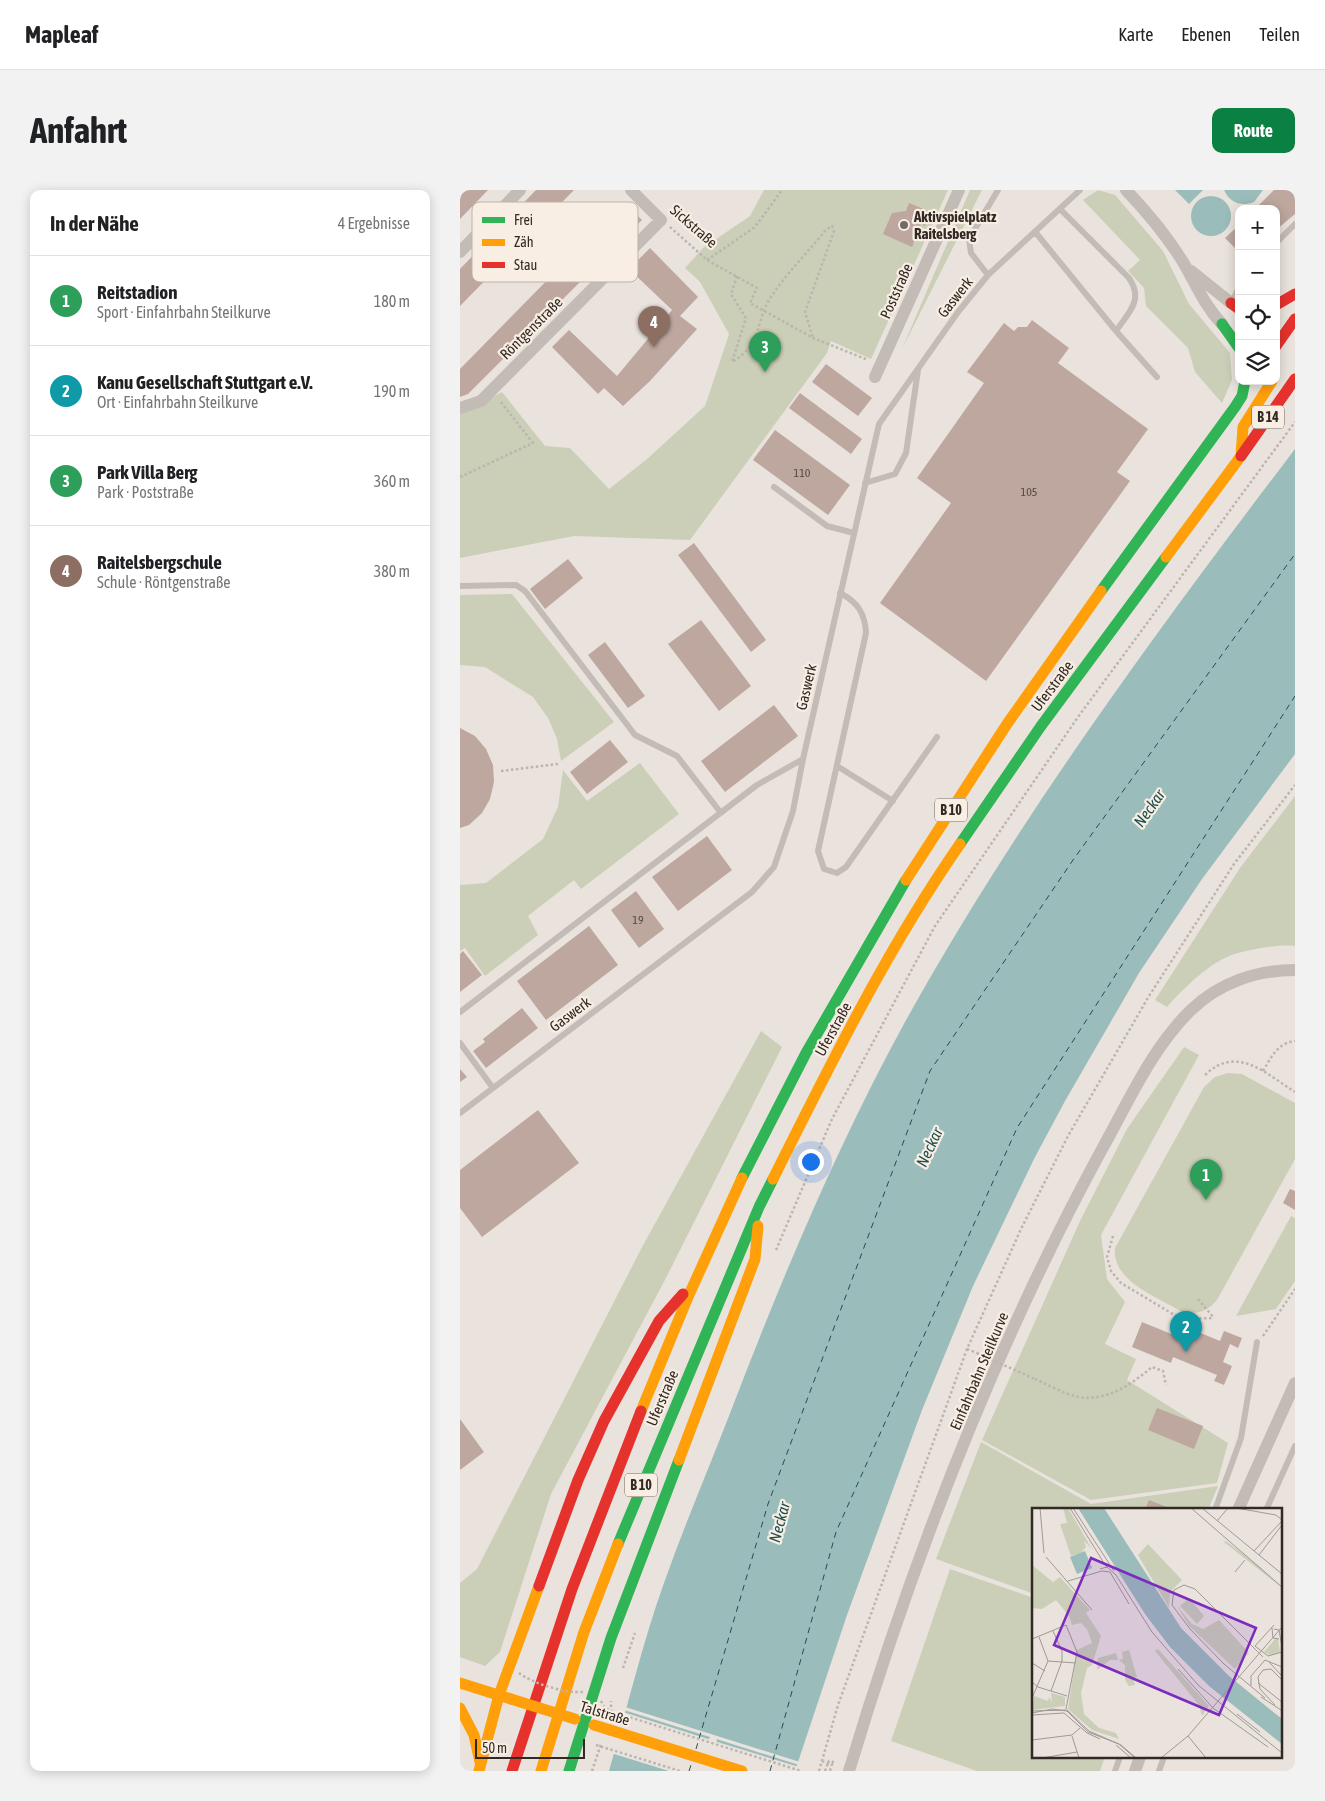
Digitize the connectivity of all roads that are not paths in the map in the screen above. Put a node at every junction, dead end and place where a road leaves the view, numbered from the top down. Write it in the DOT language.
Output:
graph roads {
  1 [pos="520,190"];
  2 [pos="631,190"];
  3 [pos="959,190"];
  4 [pos="998,190"];
  5 [pos="1080,190"];
  6 [pos="1126,190"];
  7 [pos="508,202"];
  8 [pos="1060,209"];
  9 [pos="661,220"];
  10 [pos="1295,224"];
  11 [pos="1036,233"];
  12 [pos="1280,239"];
  13 [pos="472,240"];
  14 [pos="638,243"];
  15 [pos="460,252"];
  16 [pos="1184,264"];
  17 [pos="988,275"];
  18 [pos="599,282"];
  19 [pos="1295,294"];
  20 [pos="1280,303"];
  21 [pos="1234,307"];
  22 [pos="1295,319"];
  23 [pos="1224,320"];
  24 [pos="1116,331"];
  25 [pos="1235,331"];
  26 [pos="1235,341"];
  27 [pos="1280,347"];
  28 [pos="918,368"];
  29 [pos="877,371"];
  30 [pos="1157,377"];
  31 [pos="1295,379"];
  32 [pos="1244,385"];
  33 [pos="1249,385"];
  34 [pos="1269,385"];
  35 [pos="1242,396"];
  36 [pos="460,408"];
  37 [pos="1241,456"];
  38 [pos="865,483"];
  39 [pos="774,487"];
  40 [pos="854,533"];
  41 [pos="460,586"];
  42 [pos="840,593"];
  43 [pos="937,737"];
  44 [pos="803,758"];
  45 [pos="837,766"];
  46 [pos="892,800"];
  47 [pos="721,813"];
  48 [pos="1295,970"];
  49 [pos="460,1012"];
  50 [pos="460,1043"];
  51 [pos="494,1088"];
  52 [pos="460,1113"];
  53 [pos="759,1207"];
  54 [pos="695,1280"];
  55 [pos="1257,1342"];
  56 [pos="1295,1383"];
  57 [pos="1295,1446"];
  58 [pos="1216,1508"];
  59 [pos="1239,1508"];
  60 [pos="1267,1508"];
  61 [pos="460,1683"];
  62 [pos="499,1695"];
  63 [pos="460,1708"];
  64 [pos="584,1722"];
  65 [pos="1120,1758"];
  66 [pos="1140,1758"];
  67 [pos="1164,1758"];
  68 [pos="479,1770"];
  69 [pos="512,1771"];
  70 [pos="541,1771"];
  71 [pos="569,1771"];
  72 [pos="742,1771"];
  73 [pos="850,1771"];
  74 [pos="1115,1771"];
  75 [pos="1135,1771"];
  76 [pos="1159,1771"];
  1 -- 7 [label="street"];
  2 -- 9 [label="street, Sickstraße"];
  3 -- 29 [label="street, Poststraße"];
  4 -- 17 [label="lane"];
  5 -- 8 [label="lane, Gaswerk"];
  6 -- 16 [label="street"];
  8 -- 11 [label="lane, Gaswerk"];
  8 -- 24 [label="lane"];
  9 -- 14 [label="street, Röntgenstraße"];
  10 -- 12 [label="lane"];
  11 -- 17 [label="lane, Gaswerk"];
  11 -- 24 [label="lane"];
  13 -- 15 [label="street"];
  16 -- 21 [label="street"];
  16 -- 23 [label="street"];
  17 -- 28 [label="lane, Gaswerk"];
  18 -- 36 [label="street, Röntgenstraße"];
  19 -- 20 [label="main road"];
  22 -- 27 [label="main road"];
  23 -- 25 [label="main road"];
  23 -- 26 [label="main road"];
  24 -- 30 [label="lane"];
  28 -- 38 [label="lane, Gaswerk"];
  28 -- 38 [label="lane"];
  31 -- 37 [label="main road, Uferstraße / B 14"];
  32 -- 35 [label="main road"];
  33 -- 35 [label="main road, Uferstraße / B 10"];
  34 -- 37 [label="main road"];
  35 -- 54 [label="main road, Uferstraße / B 10"];
  37 -- 53 [label="main road, Uferstraße / B 10"];
  38 -- 40 [label="lane, Gaswerk"];
  39 -- 40 [label="lane"];
  40 -- 42 [label="lane, Gaswerk"];
  41 -- 47 [label="lane"];
  42 -- 44 [label="lane, Gaswerk"];
  42 -- 45 [label="lane"];
  43 -- 46 [label="lane"];
  44 -- 47 [label="lane"];
  44 -- 51 [label="lane, Gaswerk"];
  45 -- 46 [label="lane"];
  45 -- 46 [label="lane"];
  47 -- 49 [label="lane"];
  48 -- 73 [label="street, Einfahrbahn Steilkurve"];
  50 -- 51 [label="lane"];
  51 -- 52 [label="lane, Gaswerk"];
  53 -- 64 [label="main road, B 10"];
  53 -- 70 [label="main road, Uferstraße / B 10"];
  54 -- 62 [label="main road, B 10"];
  54 -- 69 [label="main road, Uferstraße / B 10"];
  55 -- 58 [label="lane"];
  56 -- 59 [label="street"];
  57 -- 60 [label="lane"];
  61 -- 62 [label="main road, Talstraße"];
  62 -- 64 [label="main road, Talstraße, bridge"];
  62 -- 68 [label="main road, B 10"];
  63 -- 68 [label="main road, B 10"];
  64 -- 71 [label="main road, B 10"];
  64 -- 72 [label="main road, Talstraße, bridge"];
  65 -- 74 [label="lane"];
  66 -- 75 [label="street"];
  67 -- 76 [label="lane"];
}
